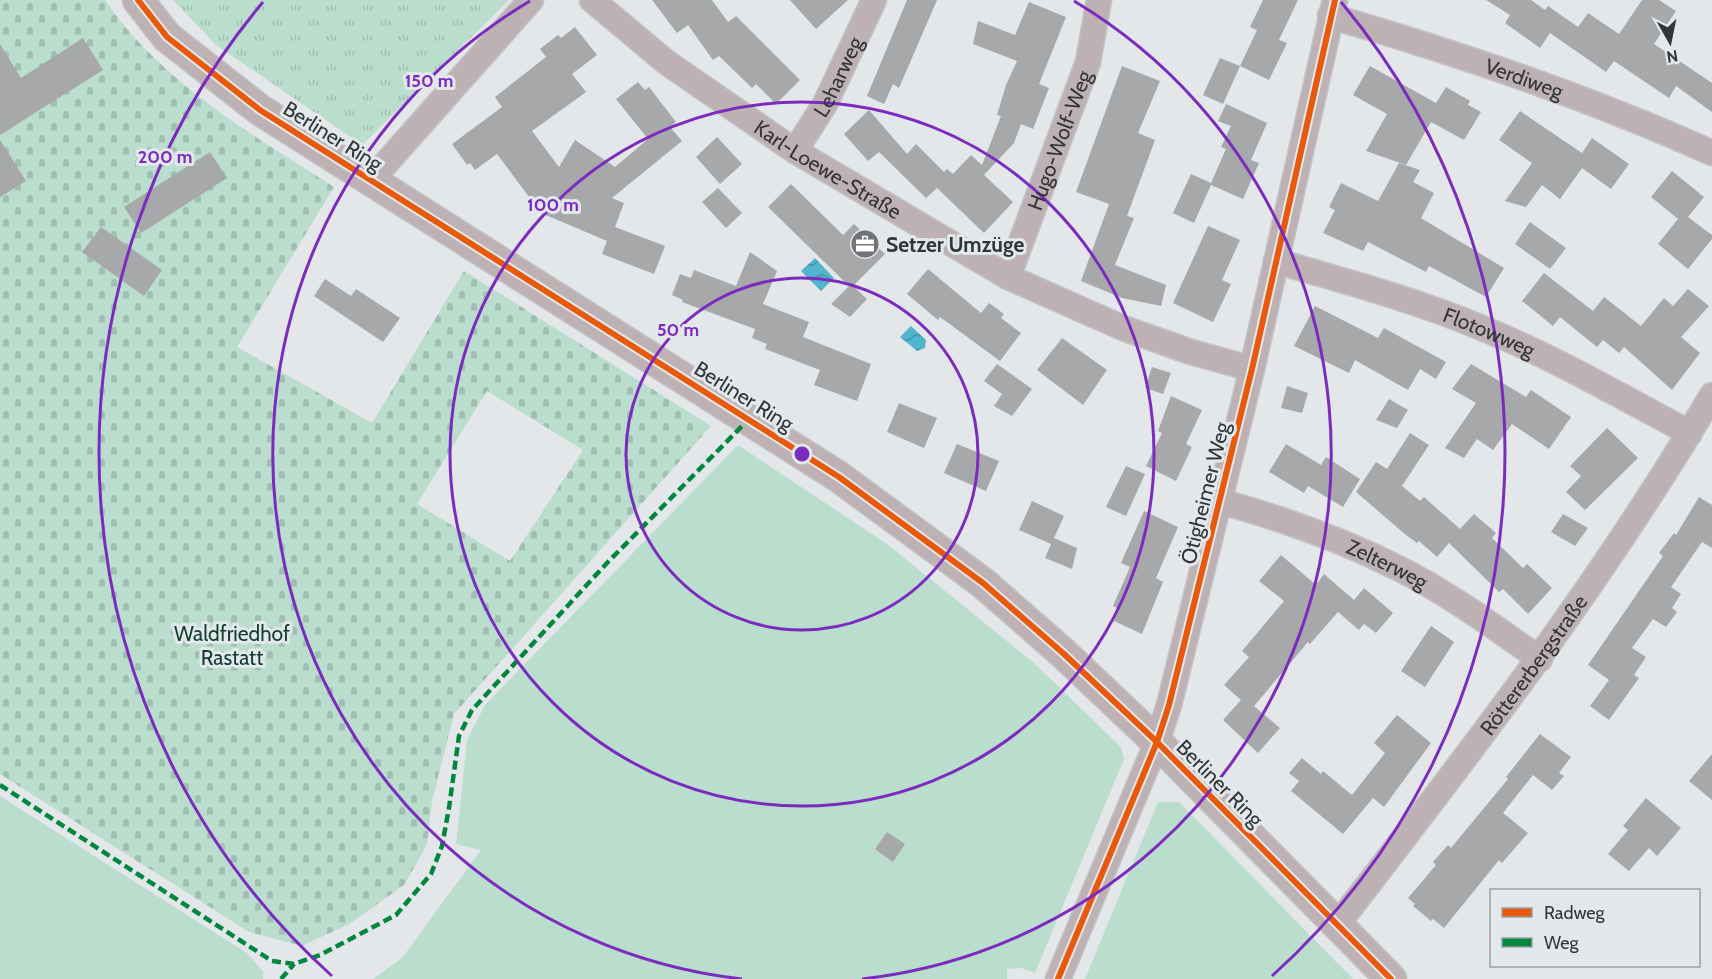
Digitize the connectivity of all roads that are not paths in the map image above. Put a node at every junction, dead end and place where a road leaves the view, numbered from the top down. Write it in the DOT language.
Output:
graph roads {
  1 [pos="138,0"];
  2 [pos="531,0"];
  3 [pos="592,0"];
  4 [pos="874,0"];
  5 [pos="1099,0"];
  6 [pos="1333,8"];
  7 [pos="795,152"];
  8 [pos="1712,153"];
  9 [pos="372,179"];
  10 [pos="1276,261"];
  11 [pos="1008,277"];
  12 [pos="1252,369"];
  13 [pos="1712,395"];
  14 [pos="1690,433"];
  15 [pos="1218,501"];
  16 [pos="1540,659"];
  17 [pos="1157,742"];
  18 [pos="1337,925"];
  19 [pos="1058,979"];
  20 [pos="1391,979"];
  1 -- 9 [label="street, Berliner Ring"];
  2 -- 9 [label="street"];
  3 -- 7 [label="street, Karl-Loewe-Straße"];
  4 -- 7 [label="street, Leharweg"];
  5 -- 11 [label="street, Hugo-Wolf-Weg"];
  6 -- 8 [label="street, Verdiweg"];
  6 -- 10 [label="street, Ötigheimer Weg"];
  7 -- 11 [label="street, Karl-Loewe-Straße"];
  9 -- 17 [label="street, Berliner Ring"];
  10 -- 12 [label="street, Ötigheimer Weg"];
  10 -- 14 [label="street, Flotowweg"];
  11 -- 12 [label="street, Karl-Loewe-Straße"];
  12 -- 15 [label="street, Ötigheimer Weg"];
  13 -- 14 [label="street, Röttererbergstraße"];
  14 -- 16 [label="street, Röttererbergstraße"];
  15 -- 16 [label="street, Zelterweg"];
  15 -- 17 [label="street, Ötigheimer Weg"];
  16 -- 18 [label="street, Röttererbergstraße"];
  17 -- 18 [label="street, Berliner Ring"];
  17 -- 19 [label="street, Ötigheimer Weg"];
  18 -- 20 [label="street, Berliner Ring"];
}
